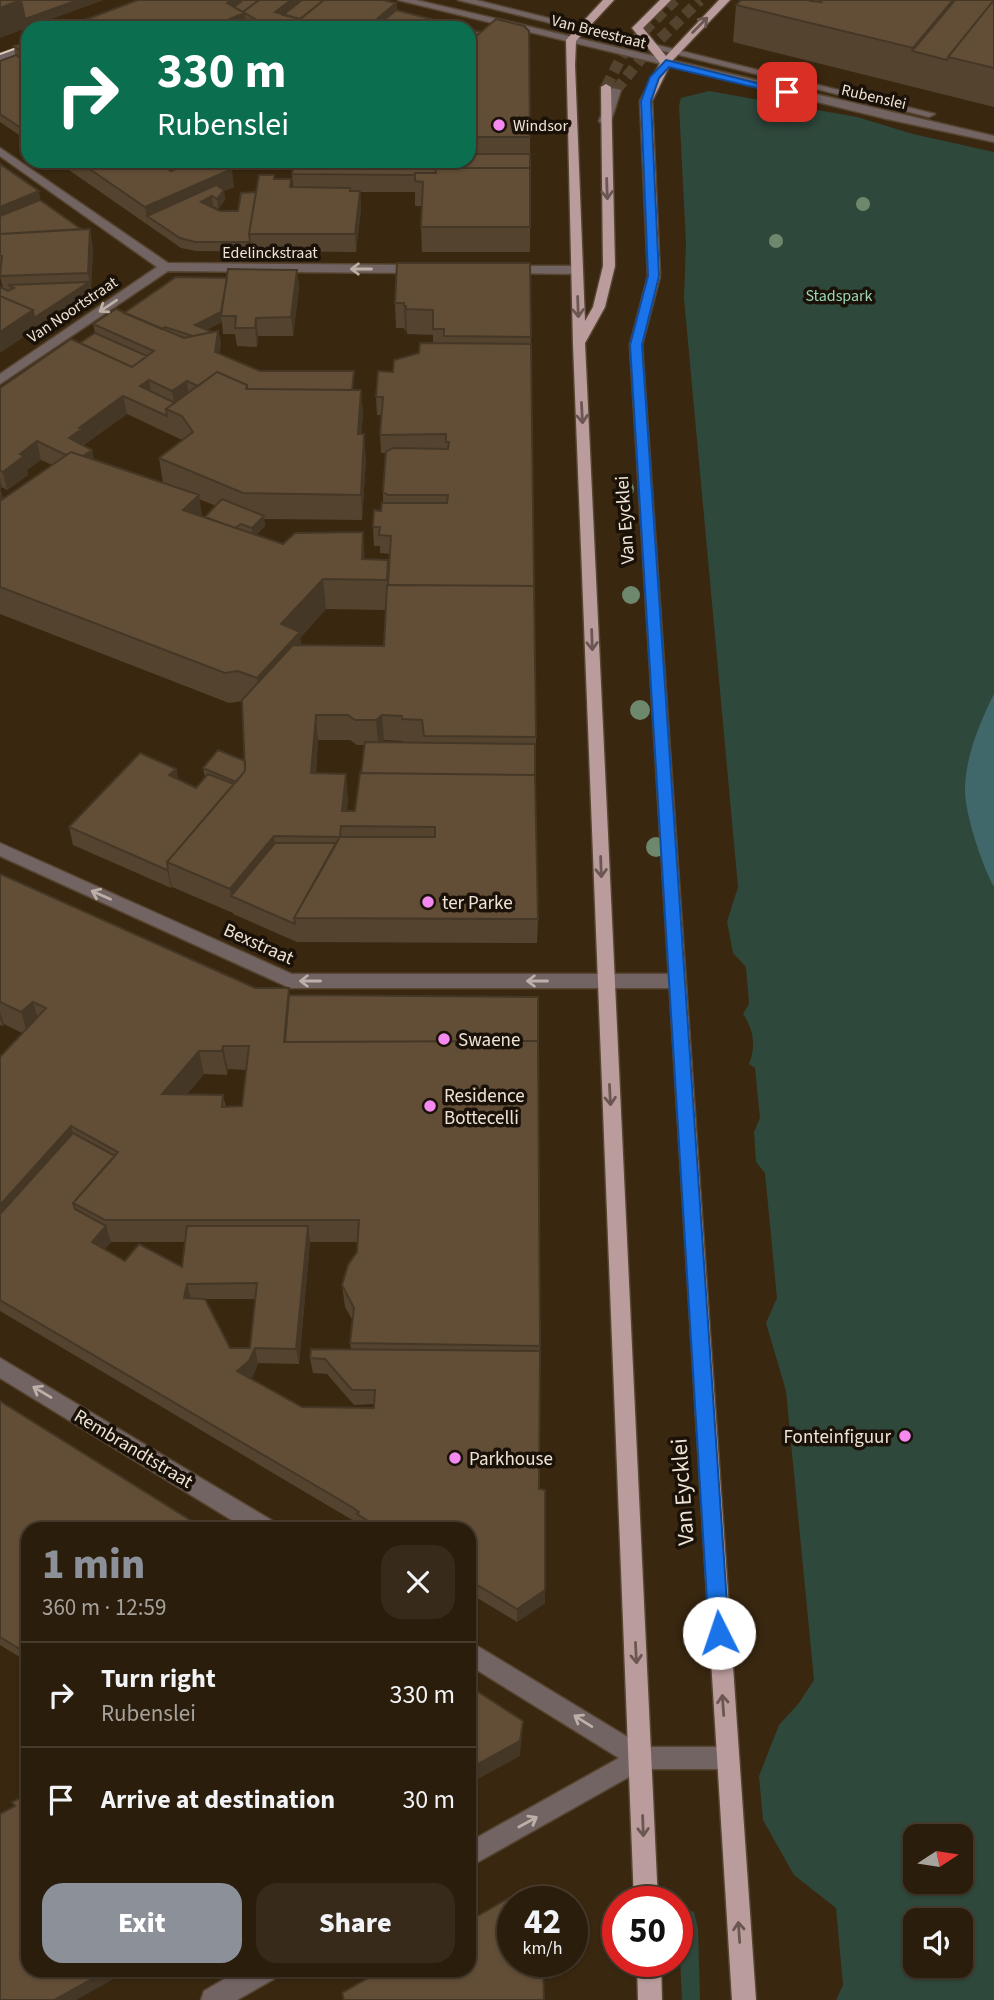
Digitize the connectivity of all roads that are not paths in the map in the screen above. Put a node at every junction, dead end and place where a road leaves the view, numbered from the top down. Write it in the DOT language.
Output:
graph roads {
  1 [pos="403,0"];
  2 [pos="463,0"];
  3 [pos="609,0"];
  4 [pos="666,0"];
  5 [pos="725,0"];
  6 [pos="580,29"];
  7 [pos="572,40"];
  8 [pos="652,46"];
  9 [pos="21,50"];
  10 [pos="676,51"];
  11 [pos="0,58"];
  12 [pos="666,63"];
  13 [pos="611,88"];
  14 [pos="604,121"];
  15 [pos="994,132"];
  16 [pos="994,139"];
  17 [pos="0,151"];
  18 [pos="21,166"];
  19 [pos="24,168"];
  20 [pos="165,267"];
  21 [pos="438,269"];
  22 [pos="493,270"];
  23 [pos="576,270"];
  24 [pos="579,345"];
  25 [pos="0,380"];
  26 [pos="0,849"];
  27 [pos="677,981"];
  28 [pos="605,982"];
  29 [pos="0,1367"];
  30 [pos="255,1522"];
  31 [pos="476,1656"];
  32 [pos="641,1758"];
  33 [pos="727,1758"];
  34 [pos="476,1852"];
  35 [pos="645,1886"];
  36 [pos="253,1977"];
  37 [pos="649,1977"];
  38 [pos="213,2000"];
  39 [pos="650,2000"];
  40 [pos="744,2000"];
  1 -- 7 [label="street, Van Breestraat"];
  2 -- 6 [label="street, Van Breestraat"];
  3 -- 6 [label="main road"];
  4 -- 8 [label="main road"];
  10 -- 5 [label="main road, Van Eycklei, one-way"];
  6 -- 7 [label="main road"];
  6 -- 8 [label="street, Van Breestraat"];
  7 -- 12 [label="street, Van Breestraat"];
  7 -- 23 [label="main road, Van Eycklei"];
  8 -- 10 [label="street, Van Breestraat"];
  8 -- 12 [label="main road"];
  9 -- 11 [label="street"];
  10 -- 12 [label="main road, Van Eycklei"];
  10 -- 15 [label="street, Rubenslei"];
  12 -- 16 [label="street, Rubenslei"];
  12 -- 27 [label="main road, Van Eycklei"];
  13 -- 14 [label="street"];
  14 -- 24 [label="main road, one-way"];
  17 -- 18 [label="street"];
  19 -- 20 [label="street"];
  21 -- 20 [label="street, Edelinckstraat, one-way"];
  20 -- 25 [label="street, Van Noortstraat, one-way"];
  22 -- 23 [label="street"];
  23 -- 24 [label="main road, Van Eycklei, one-way"];
  24 -- 28 [label="main road, Van Eycklei, one-way"];
  28 -- 26 [label="street, Bexstraat, one-way"];
  27 -- 28 [label="street"];
  33 -- 27 [label="main road, Van Eycklei, one-way"];
  28 -- 32 [label="main road, Van Eycklei, one-way"];
  30 -- 29 [label="street, Rembrandtstraat, one-way"];
  32 -- 31 [label="street, one-way"];
  32 -- 33 [label="street"];
  34 -- 32 [label="street, one-way"];
  32 -- 35 [label="main road, Van Eycklei, one-way"];
  40 -- 33 [label="main road, Van Eycklei, one-way"];
  36 -- 38 [label="street"];
  37 -- 39 [label="main road"];
}
